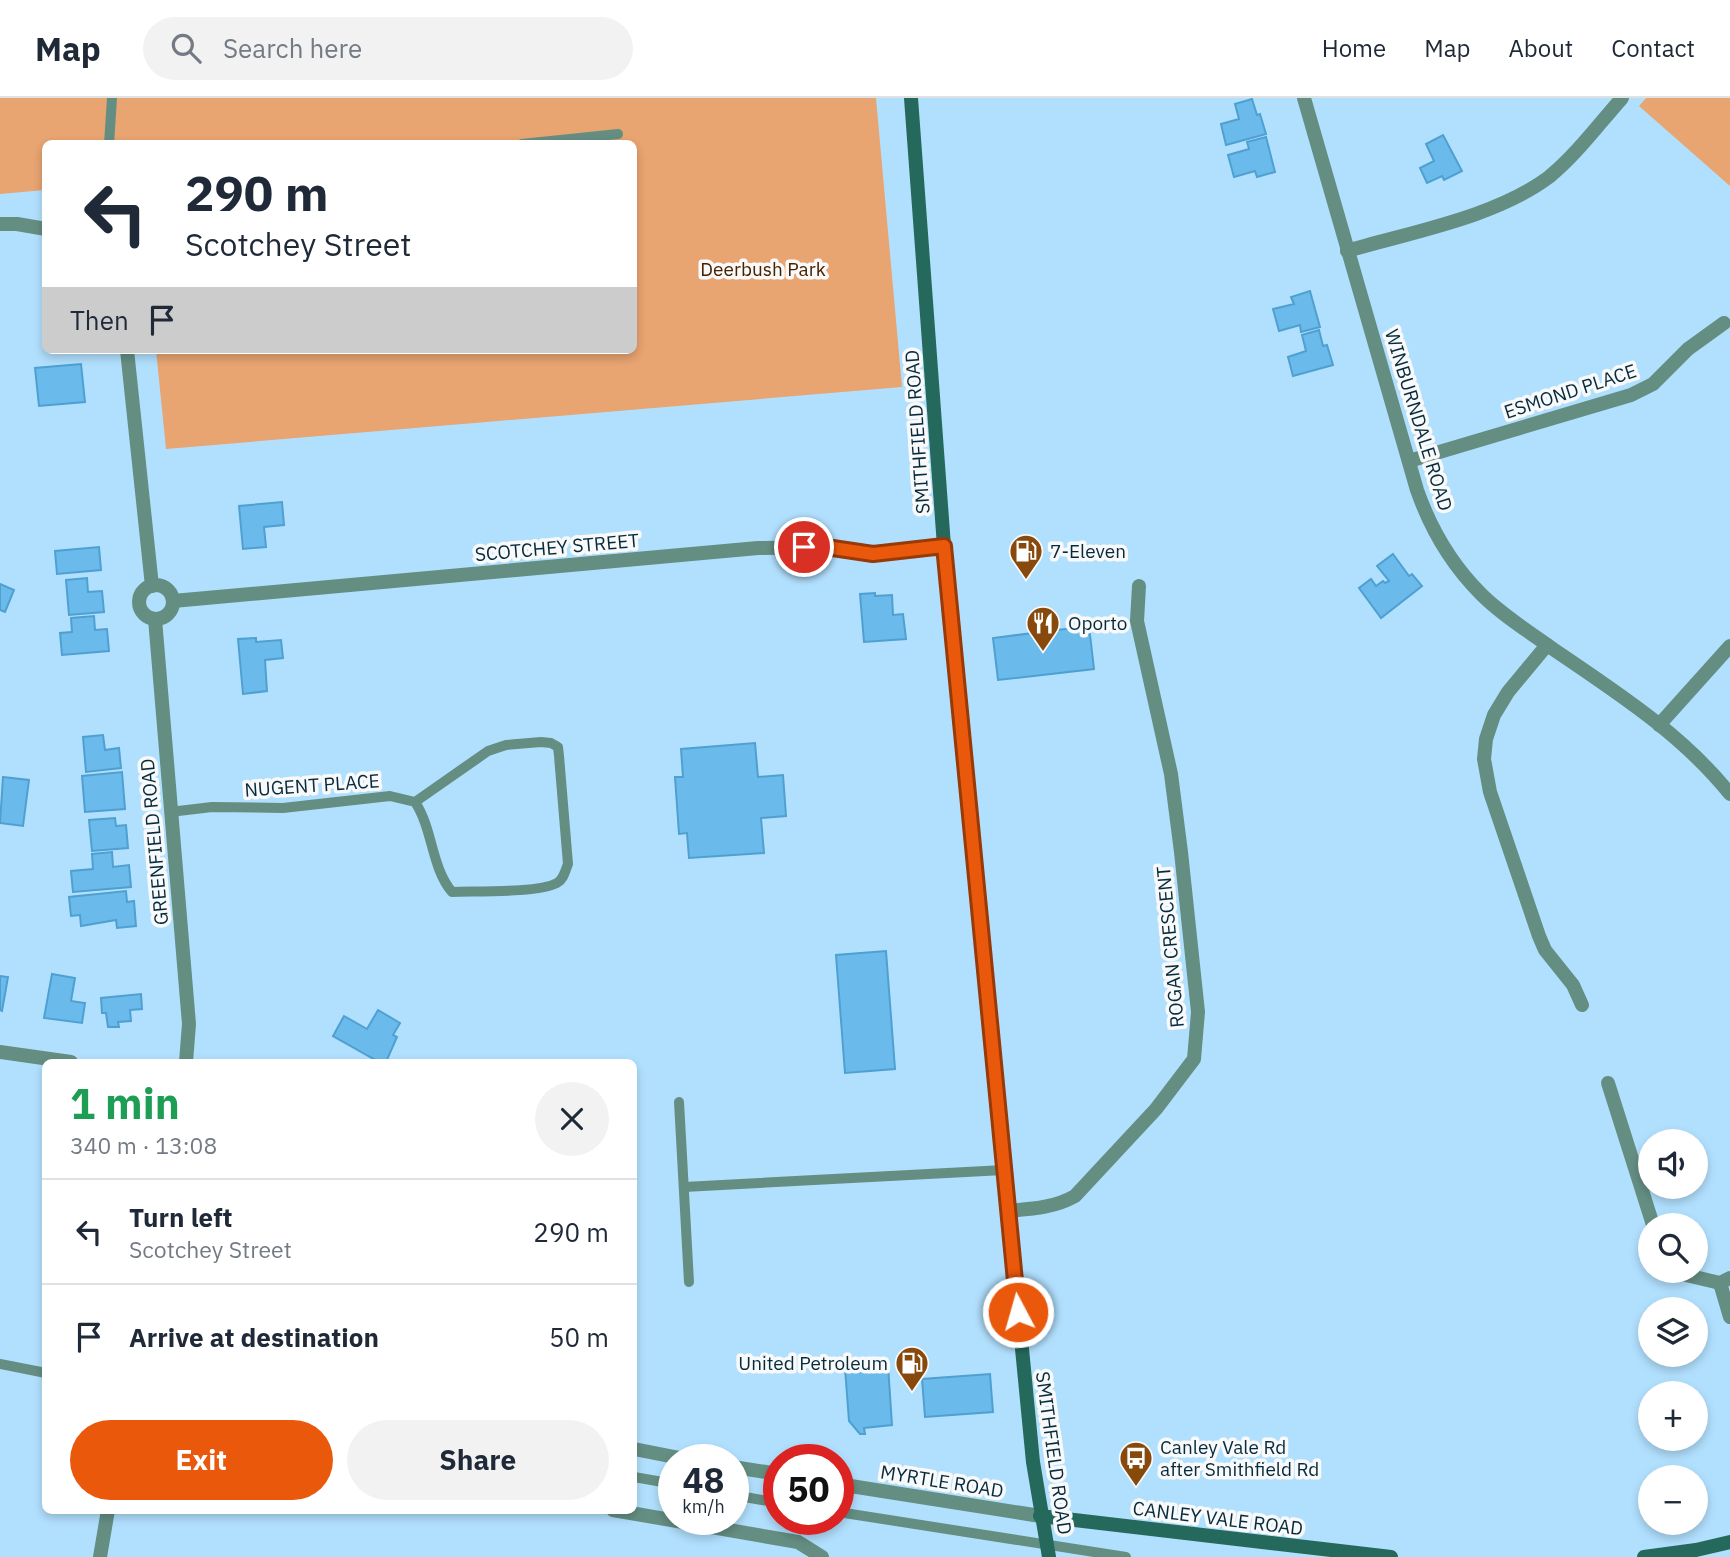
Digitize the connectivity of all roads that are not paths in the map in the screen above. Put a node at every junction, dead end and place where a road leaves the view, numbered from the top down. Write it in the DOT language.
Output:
graph roads {
  1 [pos="112,98"];
  2 [pos="911,98"];
  3 [pos="1304,98"];
  4 [pos="1622,98"];
  5 [pos="618,134"];
  6 [pos="109,140"];
  7 [pos="560,140"];
  8 [pos="0,224"];
  9 [pos="42,228"];
  10 [pos="1347,251"];
  11 [pos="1724,323"];
  12 [pos="127,354"];
  13 [pos="1409,461"];
  14 [pos="944,546"];
  15 [pos="152,586"];
  16 [pos="1139,586"];
  17 [pos="173,601"];
  18 [pos="155,619"];
  19 [pos="1547,645"];
  20 [pos="1730,646"];
  21 [pos="1659,725"];
  22 [pos="1730,794"];
  23 [pos="415,802"];
  24 [pos="170,812"];
  25 [pos="1582,1005"];
  26 [pos="0,1052"];
  27 [pos="50,1059"];
  28 [pos="187,1059"];
  29 [pos="1608,1083"];
  30 [pos="679,1102"];
  31 [pos="1004,1170"];
  32 [pos="684,1187"];
  33 [pos="1008,1212"];
  34 [pos="1649,1213"];
  35 [pos="1725,1280"];
  36 [pos="689,1282"];
  37 [pos="1730,1317"];
  38 [pos="0,1364"];
  39 [pos="42,1372"];
  40 [pos="637,1450"];
  41 [pos="658,1454"];
  42 [pos="637,1478"];
  43 [pos="658,1481"];
  44 [pos="854,1487"];
  45 [pos="107,1514"];
  46 [pos="636,1514"];
  47 [pos="854,1515"];
  48 [pos="1040,1516"];
  49 [pos="1730,1542"];
  50 [pos="1048,1551"];
  51 [pos="100,1557"];
  52 [pos="822,1557"];
  53 [pos="1126,1557"];
  54 [pos="1391,1557"];
  55 [pos="1644,1557"];
  1 -- 6 [label="lane"];
  2 -- 14 [label="main road, SMITHFIELD ROAD"];
  3 -- 10 [label="street, WINBURNDALE ROAD"];
  4 -- 10 [label="street"];
  5 -- 7 [label="lane"];
  8 -- 9 [label="street"];
  10 -- 13 [label="street, WINBURNDALE ROAD"];
  11 -- 13 [label="street, ESMOND PLACE"];
  12 -- 15 [label="street"];
  13 -- 19 [label="street, WINBURNDALE ROAD"];
  14 -- 17 [label="street, SCOTCHEY STREET"];
  14 -- 31 [label="main road, SMITHFIELD ROAD"];
  15 -- 17 [label="street"];
  15 -- 18 [label="street"];
  16 -- 33 [label="street, ROGAN CRESCENT"];
  17 -- 18 [label="street"];
  18 -- 24 [label="street, GREENFIELD ROAD"];
  19 -- 21 [label="street, WINBURNDALE ROAD"];
  19 -- 25 [label="street"];
  20 -- 21 [label="street"];
  21 -- 22 [label="street, WINBURNDALE ROAD"];
  23 -- 23 [label="lane"];
  23 -- 24 [label="lane, NUGENT PLACE"];
  24 -- 28 [label="street, GREENFIELD ROAD"];
  26 -- 27 [label="street"];
  29 -- 34 [label="street"];
  30 -- 32 [label="lane"];
  31 -- 32 [label="lane"];
  31 -- 33 [label="main road, SMITHFIELD ROAD"];
  32 -- 36 [label="lane"];
  33 -- 48 [label="main road, SMITHFIELD ROAD"];
  35 -- 37 [label="street"];
  38 -- 39 [label="lane"];
  40 -- 41 [label="street"];
  42 -- 43 [label="lane"];
  44 -- 48 [label="street, MYRTLE ROAD"];
  45 -- 51 [label="street"];
  46 -- 52 [label="street"];
  47 -- 50 [label="lane"];
  48 -- 50 [label="main road, SMITHFIELD ROAD"];
  48 -- 54 [label="main road, CANLEY VALE ROAD"];
  49 -- 55 [label="main road"];
  50 -- 53 [label="lane"];
}
